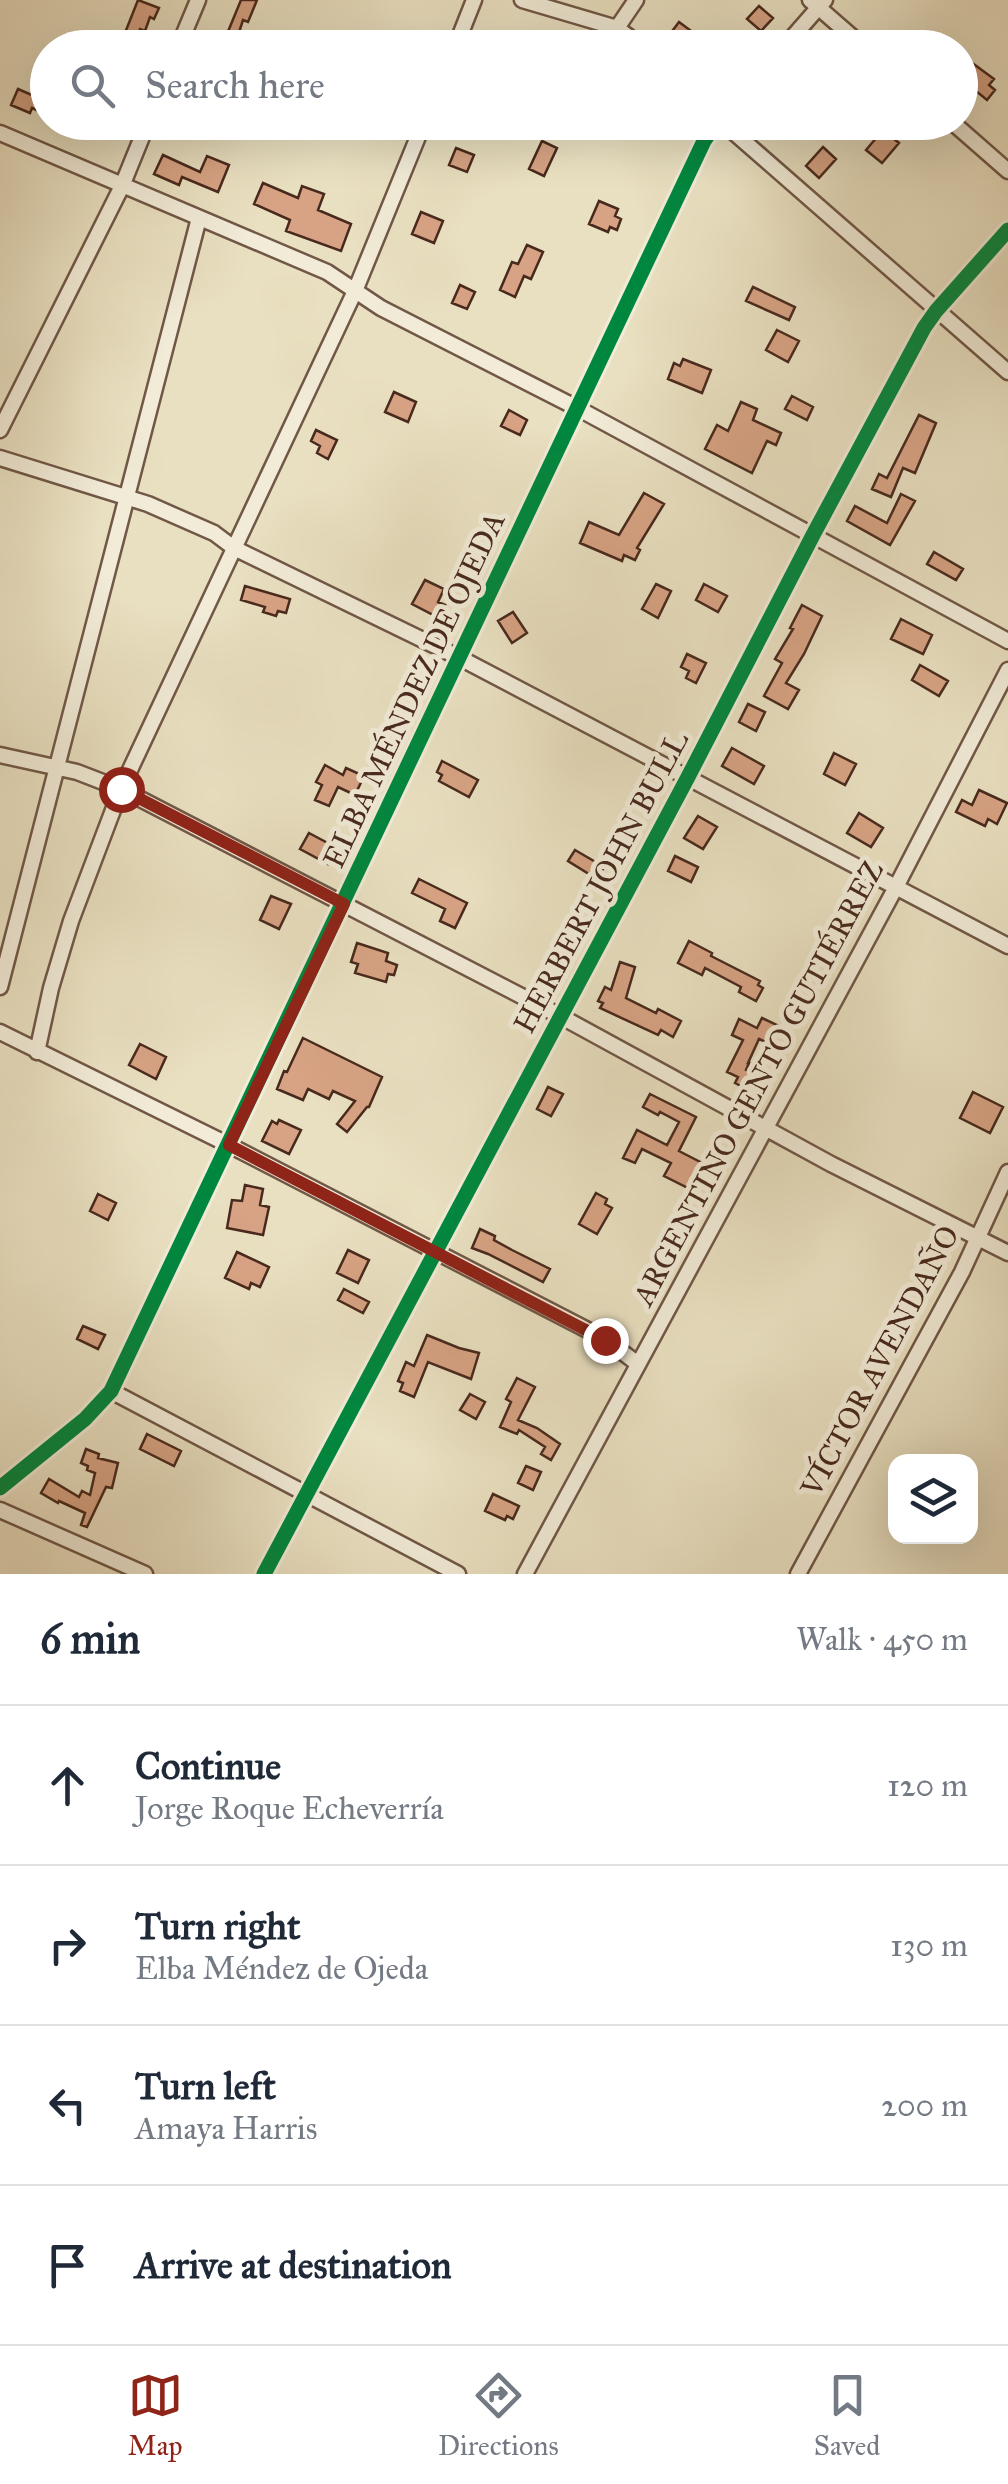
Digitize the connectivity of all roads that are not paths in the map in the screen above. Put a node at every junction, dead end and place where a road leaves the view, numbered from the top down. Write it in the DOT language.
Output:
graph roads {
  1 [pos="198,0"];
  2 [pos="474,0"];
  3 [pos="522,0"];
  4 [pos="636,0"];
  5 [pos="818,2"];
  6 [pos="617,28"];
  7 [pos="186,30"];
  8 [pos="462,30"];
  9 [pos="620,30"];
  10 [pos="797,30"];
  11 [pos="847,30"];
  12 [pos="0,134"];
  13 [pos="141,140"];
  14 [pos="417,140"];
  15 [pos="706,140"];
  16 [pos="741,140"];
  17 [pos="973,140"];
  18 [pos="1008,171"];
  19 [pos="122,186"];
  20 [pos="199,218"];
  21 [pos="1008,230"];
  22 [pos="354,291"];
  23 [pos="936,311"];
  24 [pos="1008,372"];
  25 [pos="579,409"];
  26 [pos="0,430"];
  27 [pos="0,458"];
  28 [pos="128,497"];
  29 [pos="813,535"];
  30 [pos="234,548"];
  31 [pos="1008,640"];
  32 [pos="460,658"];
  33 [pos="1008,670"];
  34 [pos="0,755"];
  35 [pos="58,768"];
  36 [pos="688,777"];
  37 [pos="121,789"];
  38 [pos="896,886"];
  39 [pos="344,904"];
  40 [pos="1008,946"];
  41 [pos="0,987"];
  42 [pos="560,1016"];
  43 [pos="0,1032"];
  44 [pos="37,1052"];
  45 [pos="765,1128"];
  46 [pos="229,1145"];
  47 [pos="1008,1172"];
  48 [pos="978,1237"];
  49 [pos="1008,1252"];
  50 [pos="434,1253"];
  51 [pos="638,1364"];
  52 [pos="111,1392"];
  53 [pos="0,1488"];
  54 [pos="306,1494"];
  55 [pos="0,1510"];
  56 [pos="146,1574"];
  57 [pos="264,1574"];
  58 [pos="458,1574"];
  59 [pos="525,1574"];
  60 [pos="798,1574"];
  1 -- 7 [label="street"];
  2 -- 8 [label="street"];
  3 -- 6 [label="street"];
  4 -- 6 [label="street"];
  5 -- 10 [label="street"];
  5 -- 11 [label="street"];
  6 -- 9 [label="street"];
  12 -- 19 [label="street"];
  13 -- 19 [label="street"];
  14 -- 22 [label="street"];
  15 -- 25 [label="street, ELBA MÉNDEZ DE OJEDA"];
  16 -- 23 [label="street"];
  17 -- 18 [label="street"];
  19 -- 20 [label="street"];
  19 -- 26 [label="street"];
  20 -- 22 [label="street"];
  20 -- 28 [label="street"];
  21 -- 23 [label="street, HERBERT JOHN BULL"];
  22 -- 25 [label="street"];
  22 -- 30 [label="street"];
  23 -- 24 [label="street"];
  23 -- 29 [label="street, HERBERT JOHN BULL"];
  25 -- 29 [label="street"];
  25 -- 32 [label="street, ELBA MÉNDEZ DE OJEDA"];
  27 -- 28 [label="street"];
  28 -- 30 [label="street"];
  28 -- 35 [label="street"];
  29 -- 31 [label="street"];
  29 -- 36 [label="street, HERBERT JOHN BULL"];
  30 -- 32 [label="street"];
  30 -- 37 [label="street"];
  32 -- 36 [label="street"];
  32 -- 39 [label="street, ELBA MÉNDEZ DE OJEDA"];
  33 -- 38 [label="street, ARGENTINO GENTO GUTIÉRREZ"];
  34 -- 35 [label="street"];
  35 -- 37 [label="street"];
  35 -- 41 [label="street"];
  36 -- 38 [label="street"];
  36 -- 42 [label="street, HERBERT JOHN BULL"];
  37 -- 39 [label="street"];
  37 -- 44 [label="street"];
  38 -- 40 [label="street"];
  38 -- 45 [label="street, ARGENTINO GENTO GUTIÉRREZ"];
  39 -- 42 [label="street"];
  39 -- 46 [label="street, ELBA MÉNDEZ DE OJEDA"];
  42 -- 45 [label="street"];
  42 -- 50 [label="street, HERBERT JOHN BULL"];
  43 -- 44 [label="street"];
  44 -- 46 [label="street"];
  45 -- 48 [label="street"];
  45 -- 51 [label="street, ARGENTINO GENTO GUTIÉRREZ"];
  46 -- 50 [label="street"];
  46 -- 52 [label="street, ELBA MÉNDEZ DE OJEDA"];
  47 -- 48 [label="street, VÍCTOR AVENDAÑO"];
  48 -- 49 [label="street"];
  48 -- 60 [label="street, VÍCTOR AVENDAÑO"];
  50 -- 51 [label="street"];
  50 -- 54 [label="street, HERBERT JOHN BULL"];
  51 -- 59 [label="street, ARGENTINO GENTO GUTIÉRREZ"];
  52 -- 53 [label="street, ELBA MÉNDEZ DE OJEDA"];
  52 -- 54 [label="street"];
  54 -- 57 [label="street, HERBERT JOHN BULL"];
  54 -- 58 [label="street"];
  55 -- 56 [label="street"];
}
